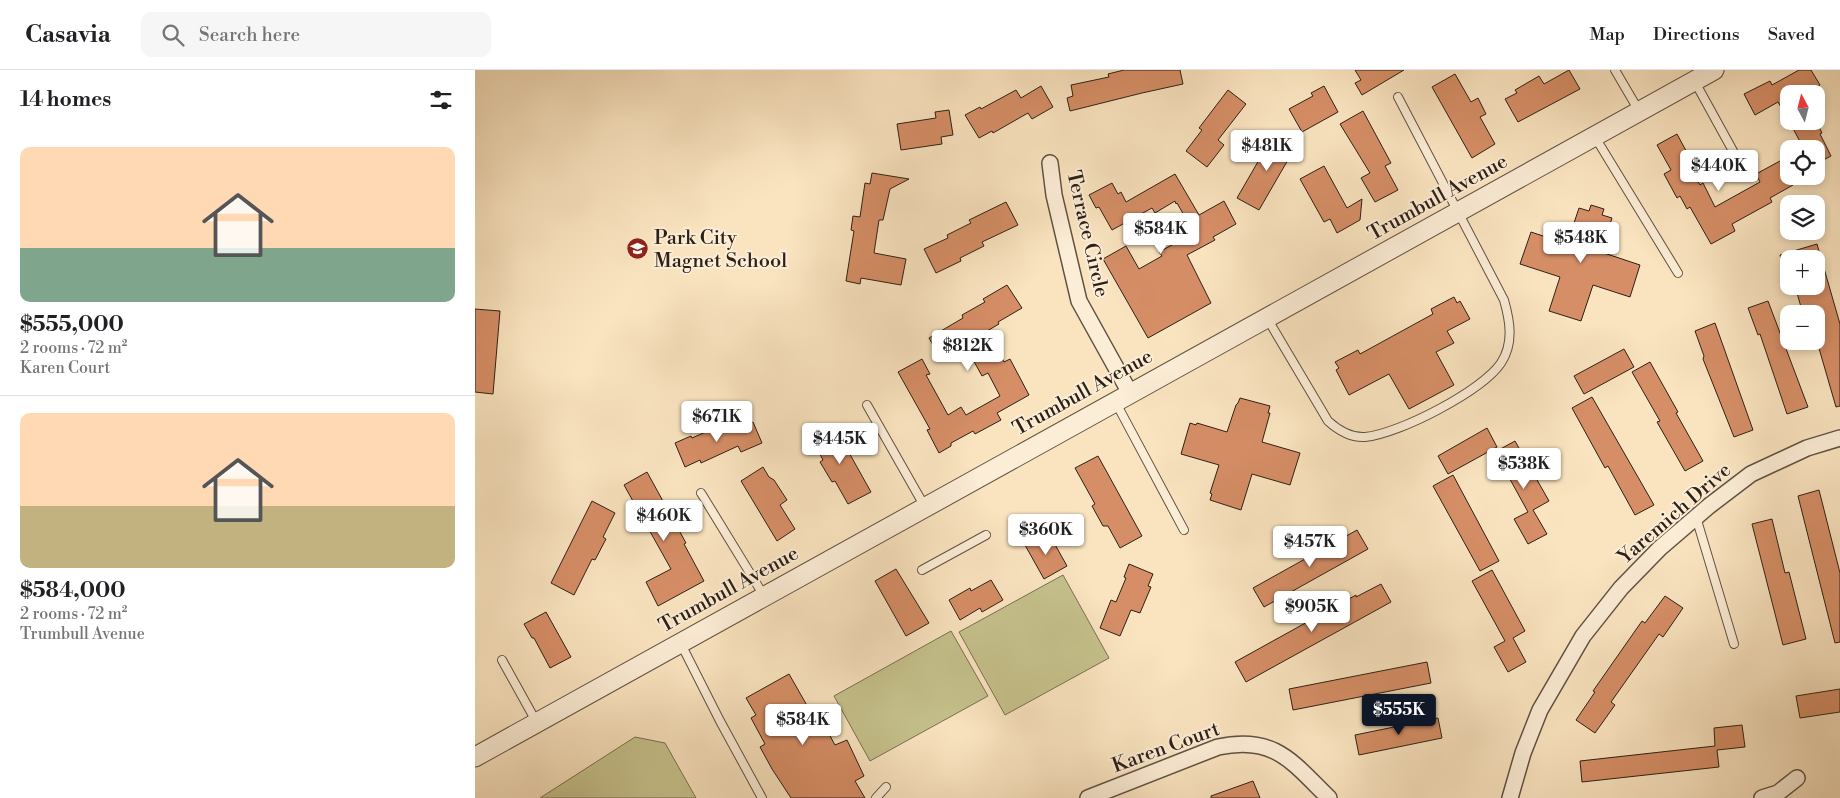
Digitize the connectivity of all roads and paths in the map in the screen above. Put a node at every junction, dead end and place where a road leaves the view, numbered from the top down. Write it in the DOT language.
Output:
graph roads {
  1 [pos="1615,70"];
  2 [pos="1714,70"];
  3 [pos="1695,82"];
  4 [pos="1397,98"];
  5 [pos="1640,112"];
  6 [pos="1595,137"];
  7 [pos="1733,151"];
  8 [pos="1050,163"];
  9 [pos="1459,212"];
  10 [pos="1677,272"];
  11 [pos="1267,317"];
  12 [pos="1123,397"];
  13 [pos="867,405"];
  14 [pos="1840,438"];
  15 [pos="701,493"];
  16 [pos="925,507"];
  17 [pos="1696,518"];
  18 [pos="1184,530"];
  19 [pos="987,534"];
  20 [pos="922,570"];
  21 [pos="764,597"];
  22 [pos="679,642"];
  23 [pos="1733,644"];
  24 [pos="502,660"];
  25 [pos="537,723"];
  26 [pos="475,757"];
  27 [pos="1797,778"];
  28 [pos="886,787"];
  29 [pos="762,798"];
  30 [pos="876,798"];
  31 [pos="1088,798"];
  32 [pos="1329,798"];
  33 [pos="1510,798"];
  34 [pos="1762,798"];
  1 -- 5 [label="lane"];
  2 -- 3 [label="street, Trumbull Avenue"];
  3 -- 5 [label="street, Trumbull Avenue"];
  3 -- 7 [label="lane"];
  4 -- 9 [label="lane"];
  5 -- 6 [label="street, Trumbull Avenue"];
  6 -- 9 [label="street, Trumbull Avenue"];
  6 -- 10 [label="lane"];
  8 -- 12 [label="street, Terrace Circle"];
  9 -- 11 [label="street, Trumbull Avenue"];
  9 -- 11 [label="lane"];
  11 -- 12 [label="street, Trumbull Avenue"];
  12 -- 16 [label="street, Trumbull Avenue"];
  12 -- 18 [label="lane"];
  13 -- 16 [label="lane"];
  14 -- 17 [label="street, Yaremich Drive"];
  15 -- 21 [label="lane"];
  16 -- 21 [label="street, Trumbull Avenue"];
  17 -- 23 [label="lane"];
  17 -- 33 [label="street, Yaremich Drive"];
  19 -- 20 [label="lane"];
  21 -- 22 [label="street, Trumbull Avenue"];
  22 -- 25 [label="street, Trumbull Avenue"];
  22 -- 29 [label="lane"];
  24 -- 25 [label="lane"];
  25 -- 26 [label="street, Trumbull Avenue"];
  27 -- 34 [label="street"];
  28 -- 30 [label="lane"];
  31 -- 32 [label="street, Karen Court"];
}
